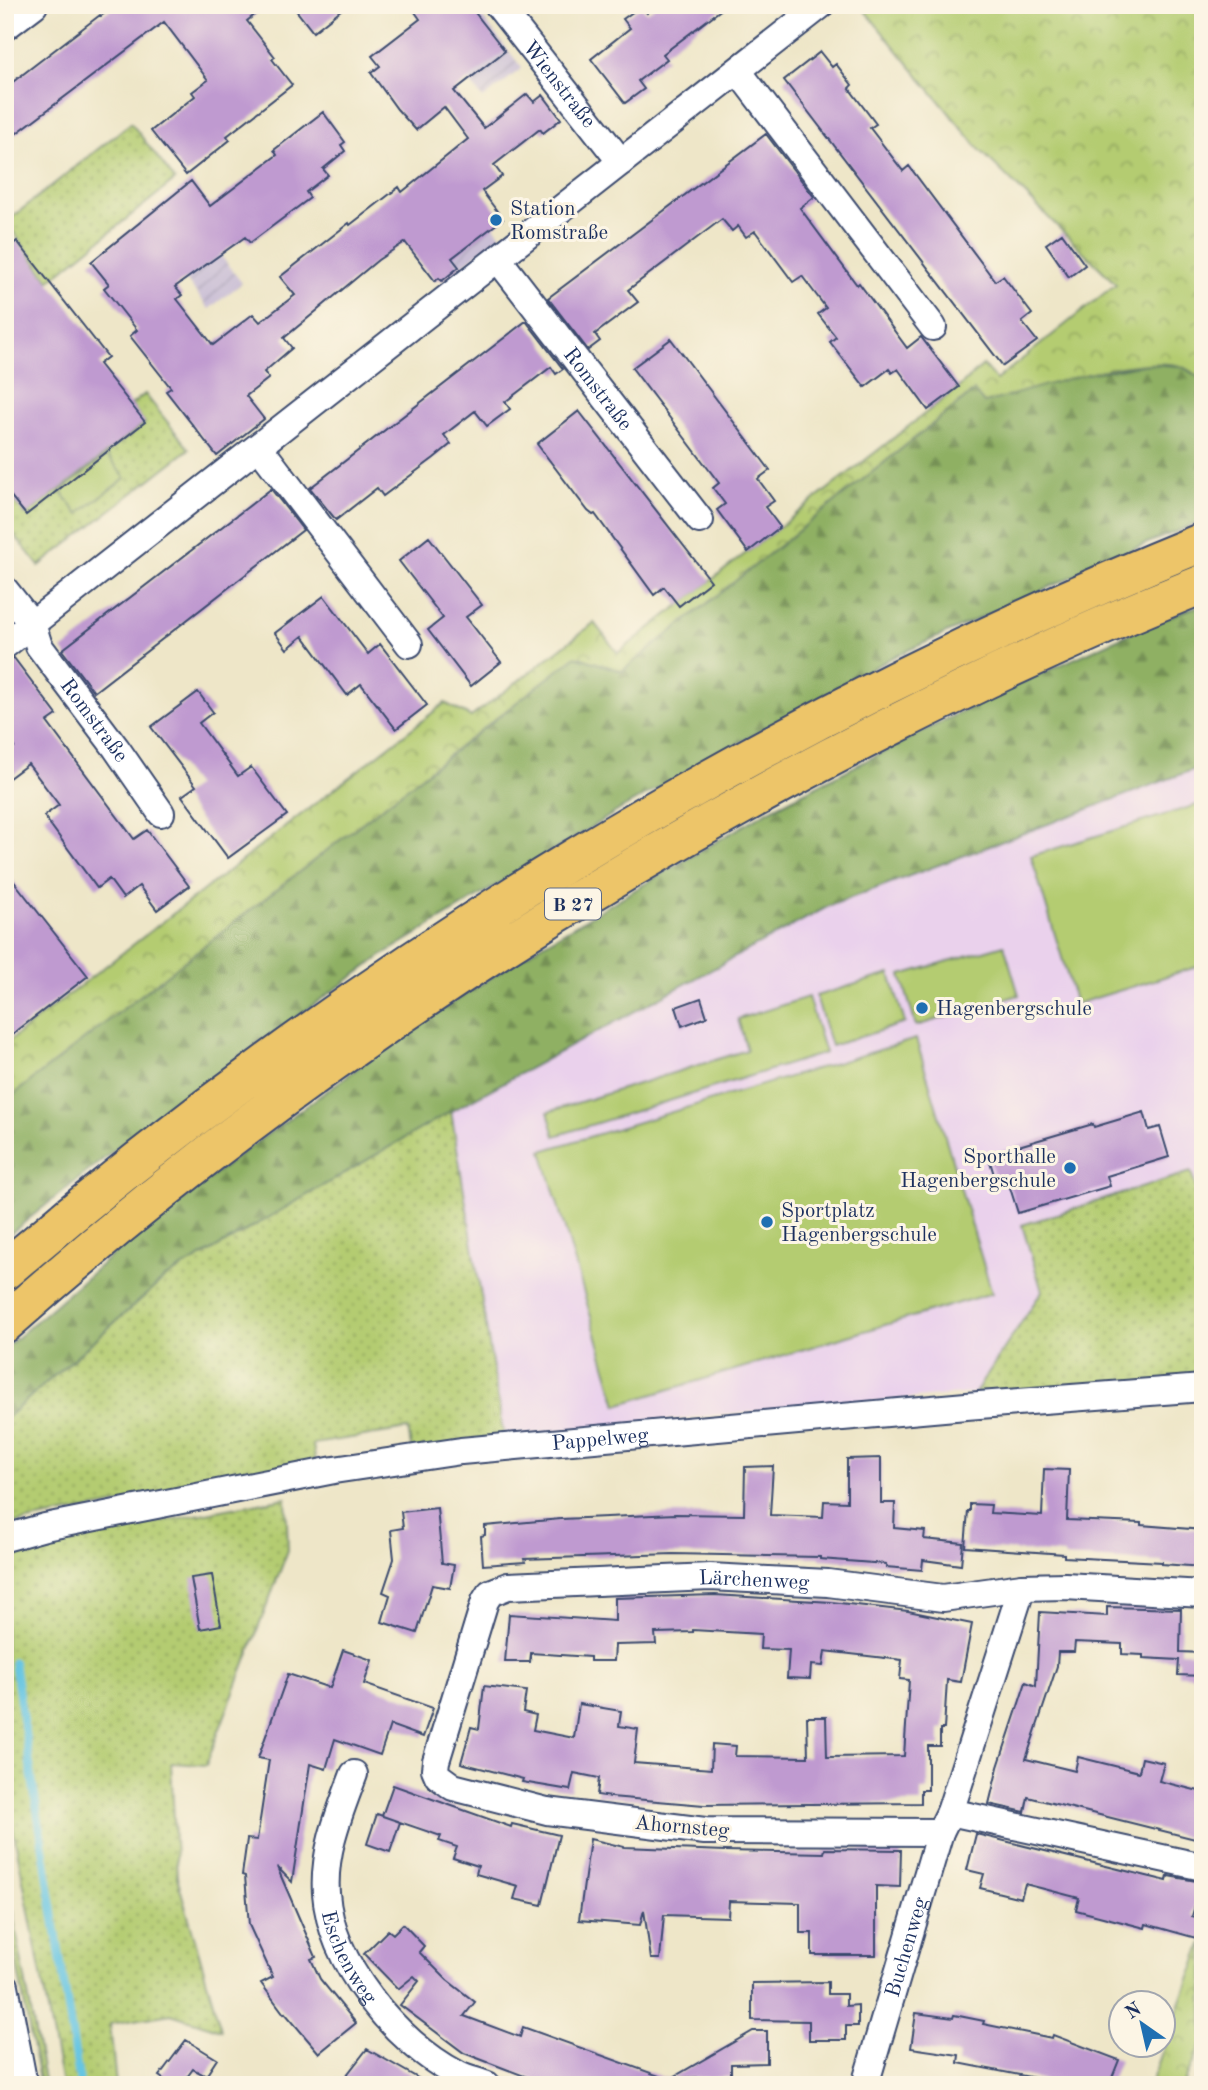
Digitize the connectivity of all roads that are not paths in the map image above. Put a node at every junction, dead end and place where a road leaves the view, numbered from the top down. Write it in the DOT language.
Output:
graph roads {
  1 [pos="34,5"];
  2 [pos="498,5"];
  3 [pos="821,5"];
  4 [pos="5,27"];
  5 [pos="738,71"];
  6 [pos="621,162"];
  7 [pos="498,259"];
  8 [pos="933,327"];
  9 [pos="259,447"];
  10 [pos="700,520"];
  11 [pos="1203,542"];
  12 [pos="1203,584"];
  13 [pos="5,590"];
  14 [pos="32,624"];
  15 [pos="409,644"];
  16 [pos="5,645"];
  17 [pos="161,813"];
  18 [pos="5,1270"];
  19 [pos="5,1323"];
  20 [pos="1203,1388"];
  21 [pos="5,1538"];
  22 [pos="1021,1587"];
  23 [pos="1203,1594"];
  24 [pos="435,1769"];
  25 [pos="354,1774"];
  26 [pos="945,1822"];
  27 [pos="1203,1867"];
  28 [pos="5,1986"];
  29 [pos="24,2085"];
  30 [pos="487,2085"];
  31 [pos="865,2085"];
  1 -- 4 [label="street"];
  2 -- 6 [label="street, Wienstraße"];
  3 -- 5 [label="street"];
  5 -- 6 [label="street"];
  5 -- 8 [label="street"];
  6 -- 7 [label="street"];
  7 -- 9 [label="street"];
  7 -- 10 [label="street, Romstraße"];
  9 -- 14 [label="street"];
  9 -- 15 [label="street"];
  11 -- 18 [label="highway, B 27"];
  12 -- 19 [label="highway, B 27"];
  13 -- 14 [label="street, Romstraße"];
  14 -- 16 [label="street"];
  14 -- 17 [label="street, Romstraße"];
  20 -- 21 [label="street, Pappelweg"];
  22 -- 23 [label="street, Lärchenweg"];
  22 -- 24 [label="street, Lärchenweg"];
  22 -- 26 [label="street, Buchenweg"];
  24 -- 26 [label="street, Ahornsteg"];
  25 -- 30 [label="street, Eschenweg"];
  26 -- 27 [label="street"];
  26 -- 31 [label="street, Buchenweg"];
  28 -- 29 [label="street"];
}
